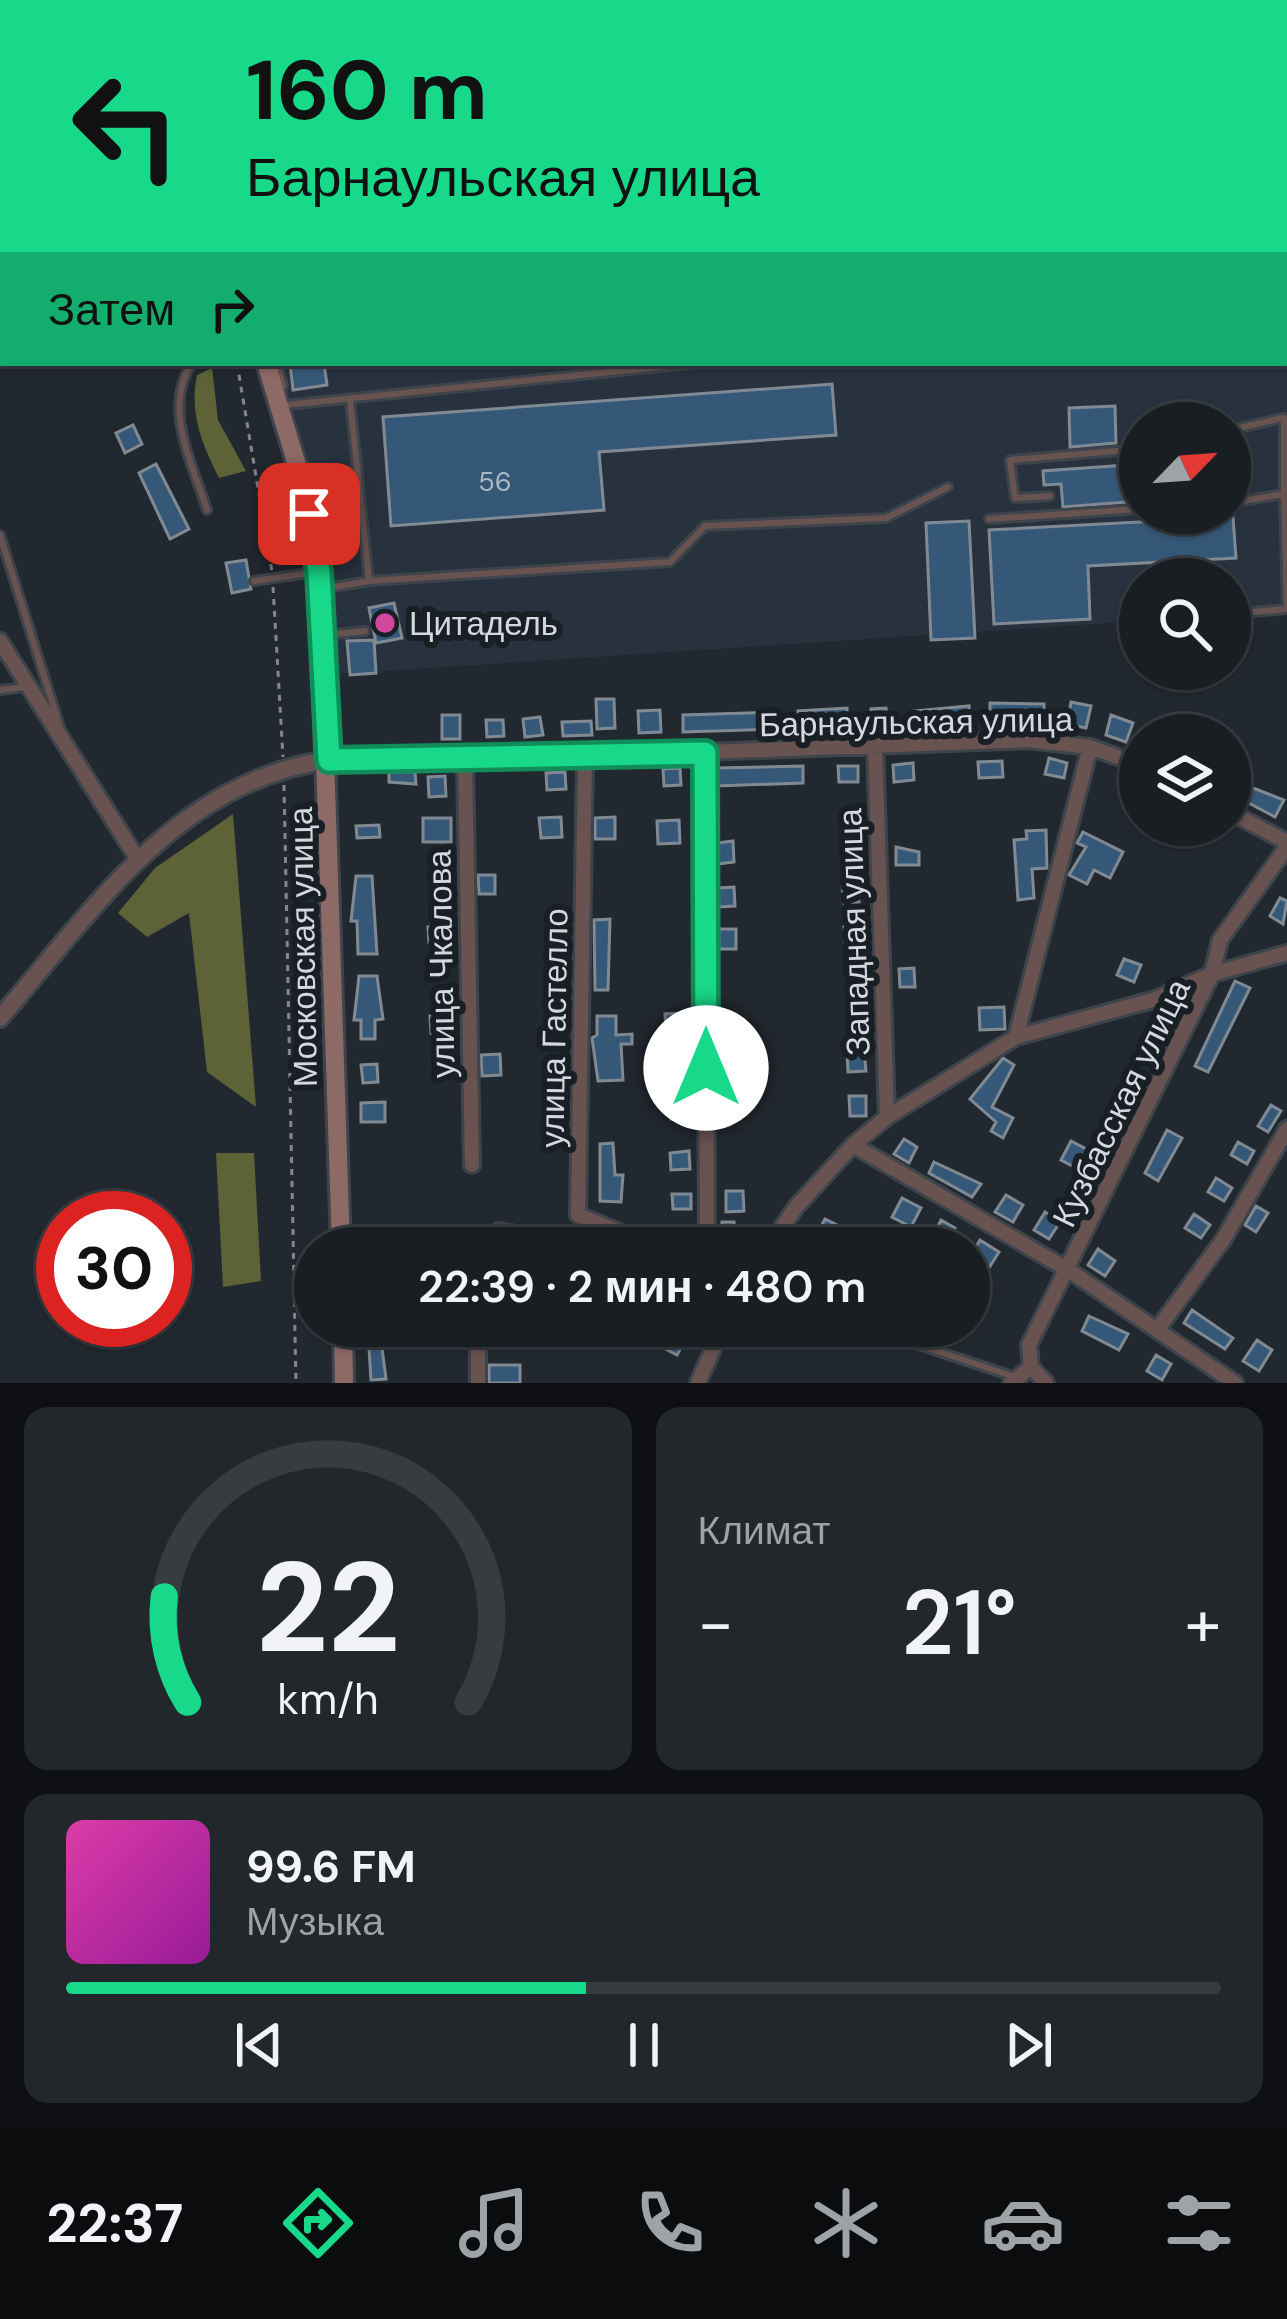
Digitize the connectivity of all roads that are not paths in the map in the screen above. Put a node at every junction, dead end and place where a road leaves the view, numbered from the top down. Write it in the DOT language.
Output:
graph roads {
  1 [pos="191,366"];
  2 [pos="267,366"];
  3 [pos="278,366"];
  4 [pos="671,366"];
  5 [pos="281,396"];
  6 [pos="350,400"];
  7 [pos="1285,418"];
  8 [pos="1251,425"];
  9 [pos="1119,451"];
  10 [pos="948,487"];
  11 [pos="1284,494"];
  12 [pos="1050,496"];
  13 [pos="1251,500"];
  14 [pos="1119,509"];
  15 [pos="207,510"];
  16 [pos="989,518"];
  17 [pos="0,536"];
  18 [pos="254,581"];
  19 [pos="319,581"];
  20 [pos="369,581"];
  21 [pos="1287,583"];
  22 [pos="1251,612"];
  23 [pos="364,631"];
  24 [pos="322,636"];
  25 [pos="0,641"];
  26 [pos="28,686"];
  27 [pos="0,690"];
  28 [pos="65,742"];
  29 [pos="875,745"];
  30 [pos="1090,747"];
  31 [pos="705,753"];
  32 [pos="585,757"];
  33 [pos="1119,757"];
  34 [pos="329,760"];
  35 [pos="465,761"];
  36 [pos="1251,824"];
  37 [pos="1287,845"];
  38 [pos="137,859"];
  39 [pos="1287,953"];
  40 [pos="1212,974"];
  41 [pos="0,1018"];
  42 [pos="1016,1037"];
  43 [pos="887,1117"];
  44 [pos="1287,1129"];
  45 [pos="853,1145"];
  46 [pos="472,1165"];
  47 [pos="340,1227"];
  48 [pos="607,1227"];
  49 [pos="706,1227"];
  50 [pos="782,1227"];
  51 [pos="1070,1271"];
  52 [pos="1157,1330"];
  53 [pos="343,1347"];
  54 [pos="478,1347"];
  55 [pos="714,1347"];
  56 [pos="921,1347"];
  57 [pos="1031,1367"];
  58 [pos="1013,1380"];
  59 [pos="344,1383"];
  60 [pos="478,1383"];
  61 [pos="698,1383"];
  62 [pos="1046,1383"];
  63 [pos="1235,1383"];
  1 -- 15 [label="lane"];
  2 -- 5 [label="main road, Московская улица"];
  3 -- 5 [label="lane"];
  4 -- 6 [label="lane"];
  5 -- 6 [label="lane"];
  5 -- 19 [label="main road, Московская улица"];
  6 -- 20 [label="lane"];
  7 -- 8 [label="lane"];
  7 -- 11 [label="lane"];
  9 -- 12 [label="lane"];
  10 -- 20 [label="lane"];
  11 -- 13 [label="lane"];
  11 -- 21 [label="lane"];
  14 -- 16 [label="lane"];
  17 -- 28 [label="lane"];
  18 -- 19 [label="lane"];
  19 -- 20 [label="lane"];
  19 -- 24 [label="main road, Московская улица"];
  21 -- 22 [label="lane"];
  23 -- 24 [label="lane"];
  24 -- 34 [label="main road, Московская улица"];
  25 -- 26 [label="street"];
  26 -- 27 [label="lane"];
  26 -- 28 [label="street"];
  28 -- 38 [label="street"];
  29 -- 30 [label="street, Барнаульская улица"];
  29 -- 31 [label="street, Барнаульская улица"];
  29 -- 43 [label="street, Западная улица"];
  30 -- 33 [label="street, Барнаульская улица"];
  30 -- 42 [label="street"];
  31 -- 32 [label="street, Барнаульская улица"];
  31 -- 49 [label="street"];
  32 -- 35 [label="street, Барнаульская улица"];
  32 -- 48 [label="street, улица Гастелло"];
  34 -- 35 [label="street, Барнаульская улица"];
  34 -- 38 [label="street"];
  34 -- 47 [label="main road, Московская улица"];
  35 -- 46 [label="street, улица Чкалова"];
  36 -- 37 [label="street"];
  37 -- 40 [label="street, Кузбасская улица"];
  38 -- 41 [label="street"];
  39 -- 40 [label="street"];
  40 -- 42 [label="street"];
  40 -- 51 [label="street, Кузбасская улица"];
  42 -- 43 [label="street"];
  43 -- 45 [label="street"];
  44 -- 52 [label="street"];
  45 -- 50 [label="street"];
  45 -- 51 [label="street"];
  51 -- 52 [label="street"];
  51 -- 57 [label="street, Кузбасская улица"];
  52 -- 63 [label="street"];
  53 -- 59 [label="main road"];
  54 -- 60 [label="street"];
  55 -- 61 [label="street"];
  56 -- 58 [label="lane"];
  57 -- 58 [label="street"];
  57 -- 62 [label="street"];
}
